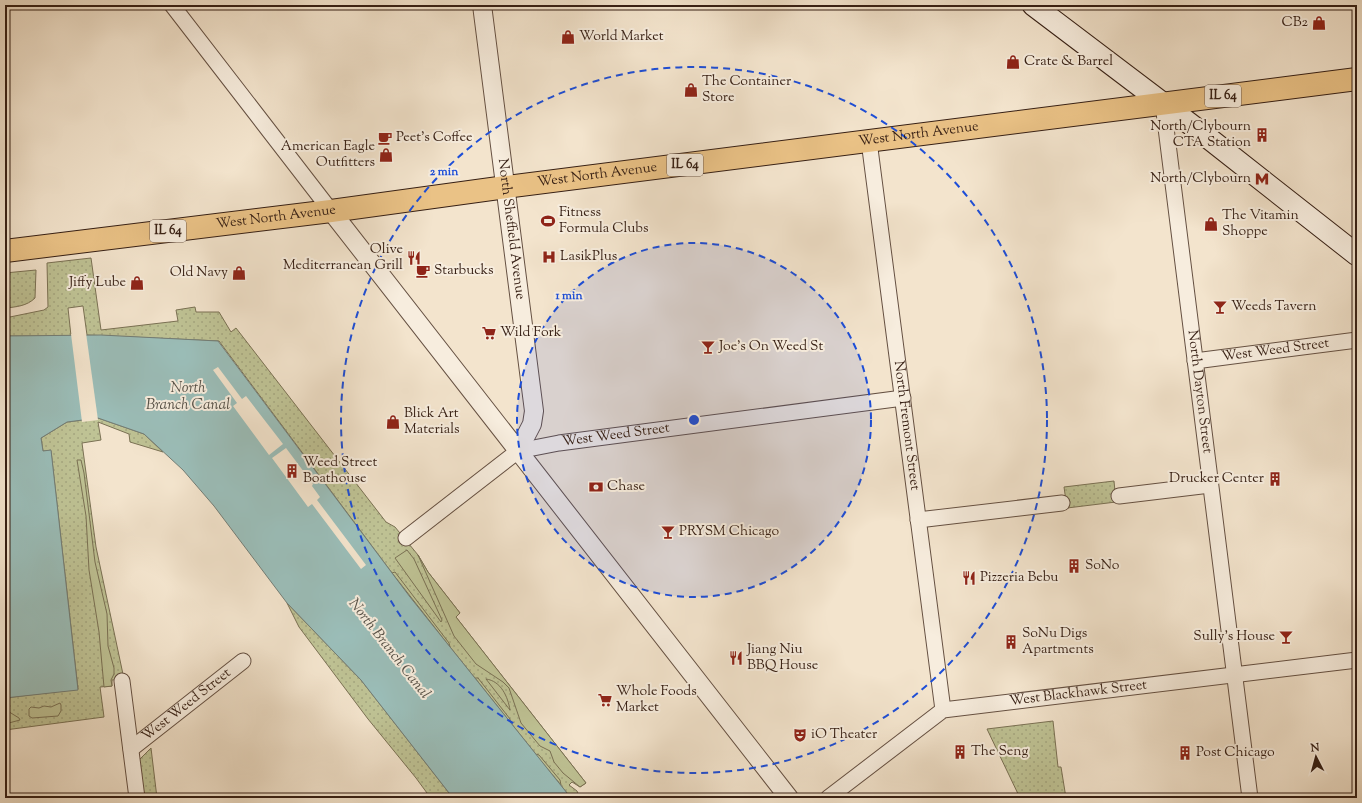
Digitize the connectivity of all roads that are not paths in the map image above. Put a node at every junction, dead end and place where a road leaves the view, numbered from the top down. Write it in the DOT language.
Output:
graph roads {
  1 [pos="172,5"];
  2 [pos="482,5"];
  3 [pos="1033,5"];
  4 [pos="1357,79"];
  5 [pos="1163,104"];
  6 [pos="869,141"];
  7 [pos="506,187"];
  8 [pos="331,211"];
  9 [pos="5,251"];
  10 [pos="1357,255"];
  11 [pos="1357,340"];
  12 [pos="1195,360"];
  13 [pos="903,398"];
  14 [pos="518,451"];
  15 [pos="1210,485"];
  16 [pos="1119,496"];
  17 [pos="1062,503"];
  18 [pos="918,520"];
  19 [pos="406,538"];
  20 [pos="1357,660"];
  21 [pos="243,661"];
  22 [pos="1234,675"];
  23 [pos="122,681"];
  24 [pos="943,710"];
  25 [pos="131,749"];
  26 [pos="137,798"];
  27 [pos="789,798"];
  28 [pos="828,798"];
  29 [pos="1250,798"];
  1 -- 8 [label="street"];
  2 -- 7 [label="street, North Sheffield Avenue"];
  3 -- 5 [label="main road"];
  4 -- 5 [label="main road, West North Avenue / IL 64"];
  5 -- 6 [label="main road, West North Avenue / IL 64"];
  5 -- 10 [label="main road"];
  5 -- 12 [label="street, North Dayton Street"];
  6 -- 7 [label="main road, West North Avenue / IL 64"];
  6 -- 13 [label="street, North Fremont Street"];
  7 -- 8 [label="main road, West North Avenue / IL 64"];
  7 -- 14 [label="street, North Sheffield Avenue"];
  8 -- 9 [label="main road, West North Avenue / IL 64"];
  8 -- 14 [label="street"];
  11 -- 12 [label="street, West Weed Street"];
  12 -- 15 [label="street, North Dayton Street"];
  13 -- 14 [label="street, West Weed Street"];
  13 -- 18 [label="street, North Fremont Street"];
  14 -- 19 [label="street, West Weed Street"];
  14 -- 27 [label="street"];
  15 -- 16 [label="street"];
  15 -- 22 [label="street, North Dayton Street"];
  17 -- 18 [label="street"];
  18 -- 24 [label="street, North Fremont Street"];
  20 -- 22 [label="street, West Blackhawk Street"];
  21 -- 25 [label="street, West Weed Street"];
  22 -- 24 [label="street, West Blackhawk Street"];
  22 -- 29 [label="street, North Dayton Street"];
  23 -- 25 [label="street"];
  24 -- 28 [label="street"];
  25 -- 26 [label="street"];
}
